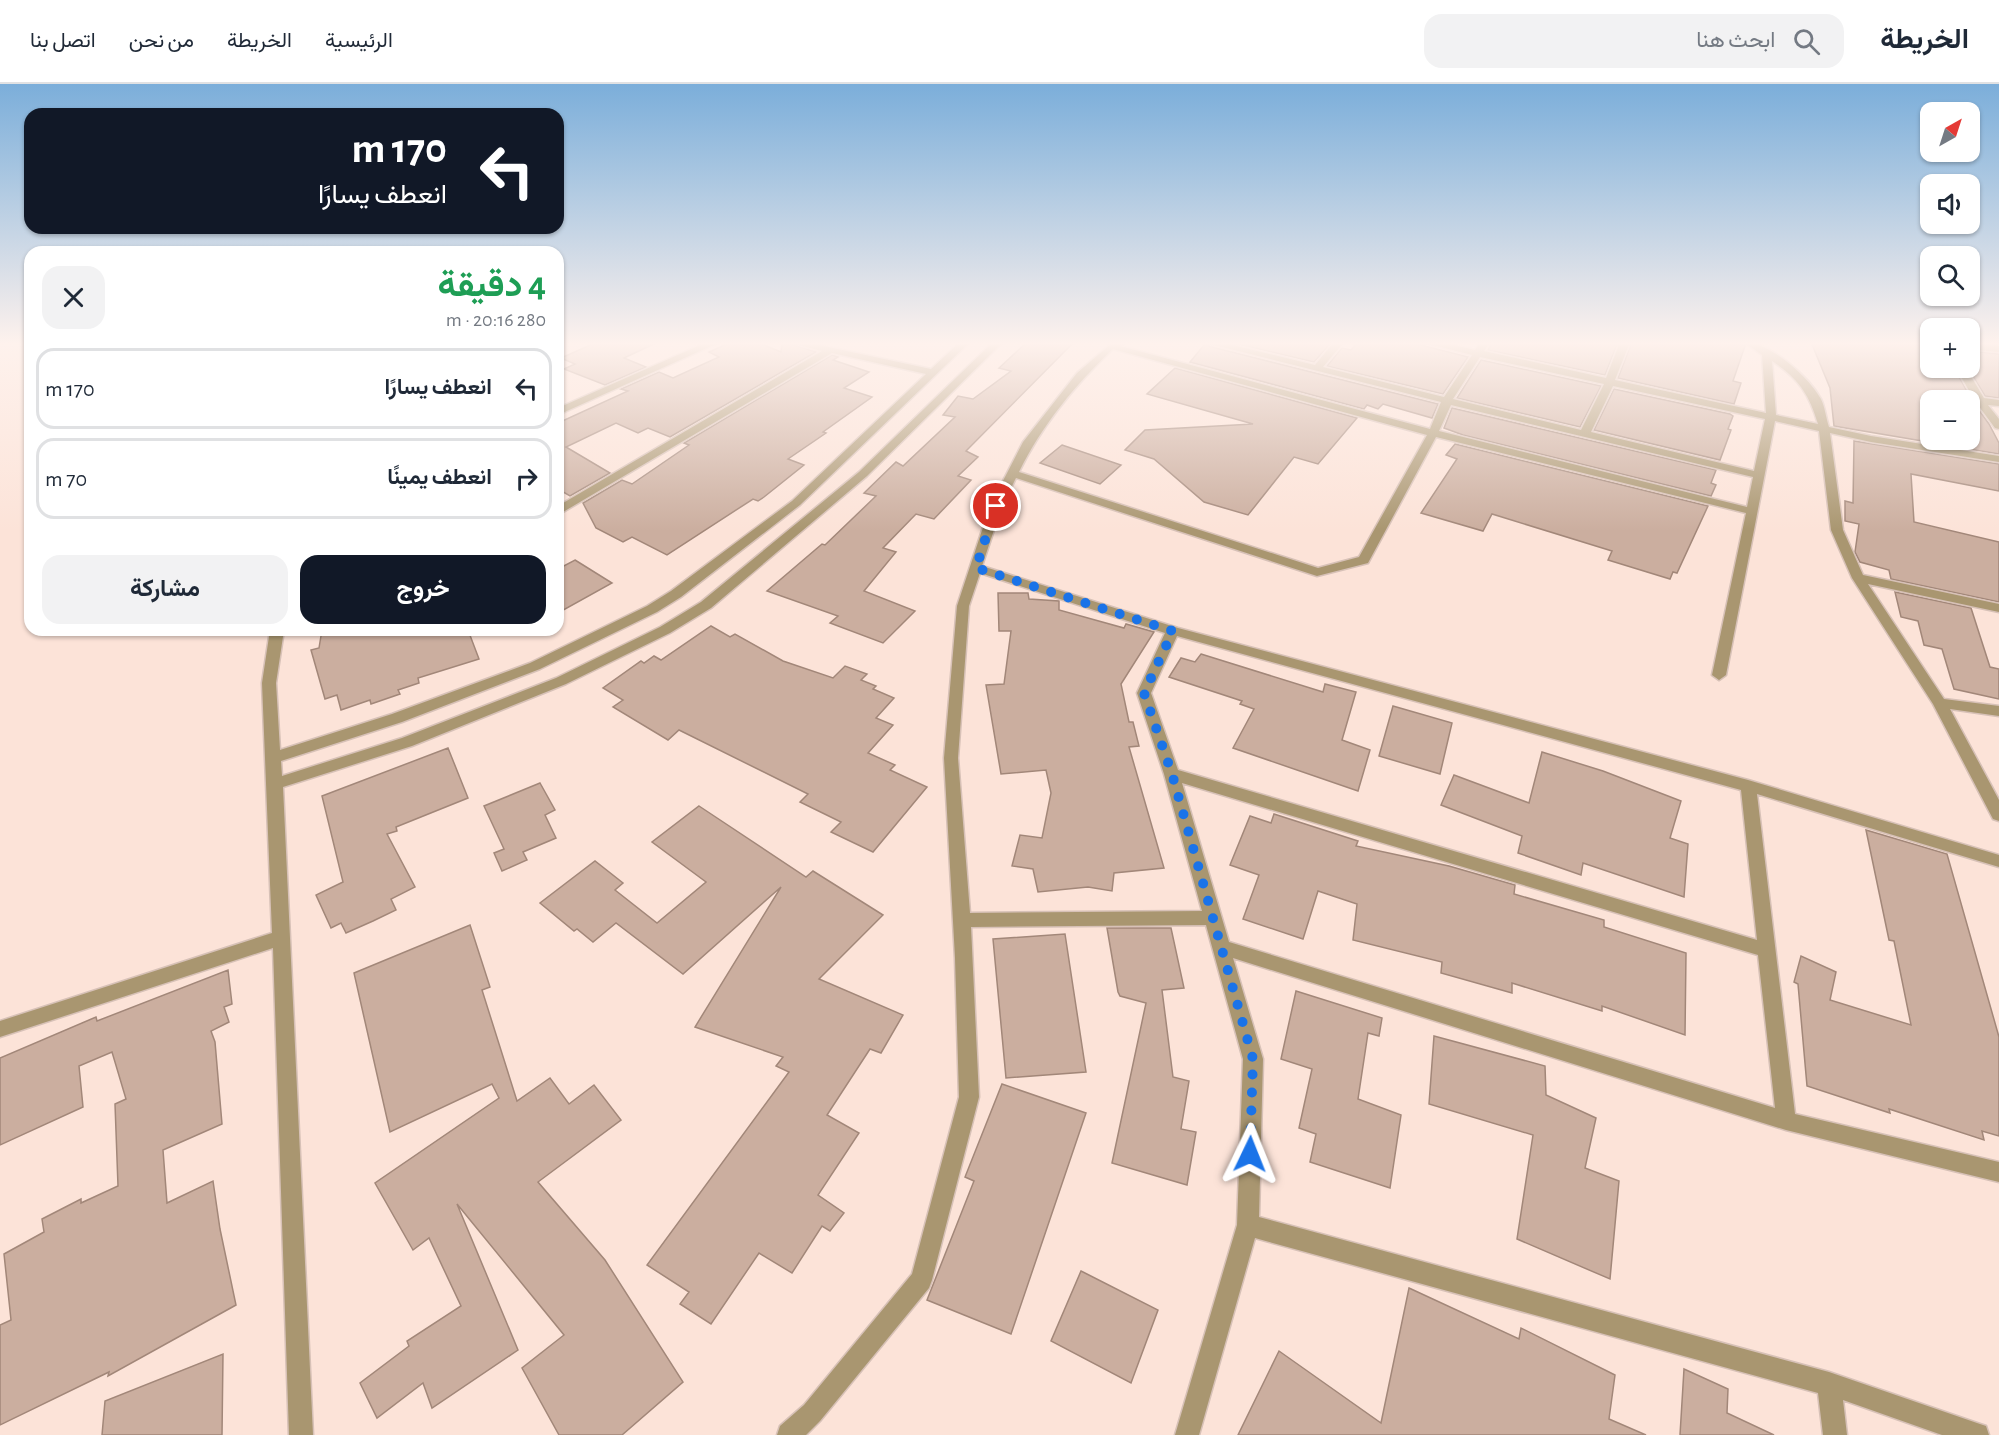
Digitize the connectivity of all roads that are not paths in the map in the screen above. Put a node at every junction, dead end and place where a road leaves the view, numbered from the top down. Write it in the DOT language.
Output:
graph roads {
  1 [pos="738,405"];
  2 [pos="900,405"];
  3 [pos="934,405"];
  4 [pos="1057,405"];
  5 [pos="1336,405"];
  6 [pos="1445,405"];
  7 [pos="1471,405"];
  8 [pos="1599,405"];
  9 [pos="1718,405"];
  10 [pos="1770,405"];
  11 [pos="1817,405"];
  12 [pos="1983,405"];
  13 [pos="1771,416"];
  14 [pos="1999,426"];
  15 [pos="1824,428"];
  16 [pos="1433,432"];
  17 [pos="1584,435"];
  18 [pos="1999,459"];
  19 [pos="1012,473"];
  20 [pos="1759,474"];
  21 [pos="564,507"];
  22 [pos="1751,510"];
  23 [pos="976,568"];
  24 [pos="1858,578"];
  25 [pos="1999,608"];
  26 [pos="1173,631"];
  27 [pos="276,636"];
  28 [pos="1719,675"];
  29 [pos="1940,703"];
  30 [pos="1999,711"];
  31 [pos="272,758"];
  32 [pos="1172,774"];
  33 [pos="275,784"];
  34 [pos="1748,786"];
  35 [pos="1999,815"];
  36 [pos="1999,861"];
  37 [pos="1212,918"];
  38 [pos="961,920"];
  39 [pos="280,938"];
  40 [pos="1220,947"];
  41 [pos="1767,950"];
  42 [pos="0,1029"];
  43 [pos="1786,1120"];
  44 [pos="1999,1172"];
  45 [pos="1248,1225"];
  46 [pos="1829,1384"];
  47 [pos="301,1435"];
  48 [pos="789,1435"];
  49 [pos="1187,1435"];
  50 [pos="1835,1435"];
  51 [pos="1977,1435"];
  1 -- 21 [label="street"];
  2 -- 31 [label="street"];
  3 -- 33 [label="street"];
  4 -- 19 [label="street"];
  5 -- 16 [label="street"];
  6 -- 16 [label="street"];
  7 -- 17 [label="street"];
  8 -- 17 [label="street"];
  9 -- 13 [label="street"];
  10 -- 13 [label="street"];
  11 -- 15 [label="street"];
  12 -- 14 [label="street"];
  13 -- 15 [label="street"];
  13 -- 20 [label="street"];
  15 -- 18 [label="street"];
  15 -- 24 [label="street"];
  16 -- 19 [label="street"];
  16 -- 22 [label="street"];
  17 -- 20 [label="street"];
  19 -- 23 [label="street"];
  20 -- 22 [label="street"];
  22 -- 28 [label="street"];
  23 -- 26 [label="street"];
  23 -- 38 [label="street"];
  24 -- 25 [label="street"];
  24 -- 29 [label="street"];
  26 -- 32 [label="street"];
  26 -- 34 [label="street"];
  27 -- 31 [label="street"];
  29 -- 30 [label="street"];
  29 -- 35 [label="street"];
  31 -- 33 [label="street"];
  32 -- 37 [label="street"];
  32 -- 41 [label="street"];
  33 -- 39 [label="street"];
  34 -- 36 [label="street"];
  34 -- 41 [label="street"];
  37 -- 38 [label="street"];
  37 -- 40 [label="street"];
  38 -- 48 [label="street"];
  39 -- 42 [label="street"];
  39 -- 47 [label="street"];
  40 -- 43 [label="street"];
  40 -- 45 [label="street"];
  41 -- 43 [label="street"];
  43 -- 44 [label="street"];
  45 -- 46 [label="street"];
  45 -- 49 [label="street"];
  46 -- 50 [label="street"];
  46 -- 51 [label="street"];
}
